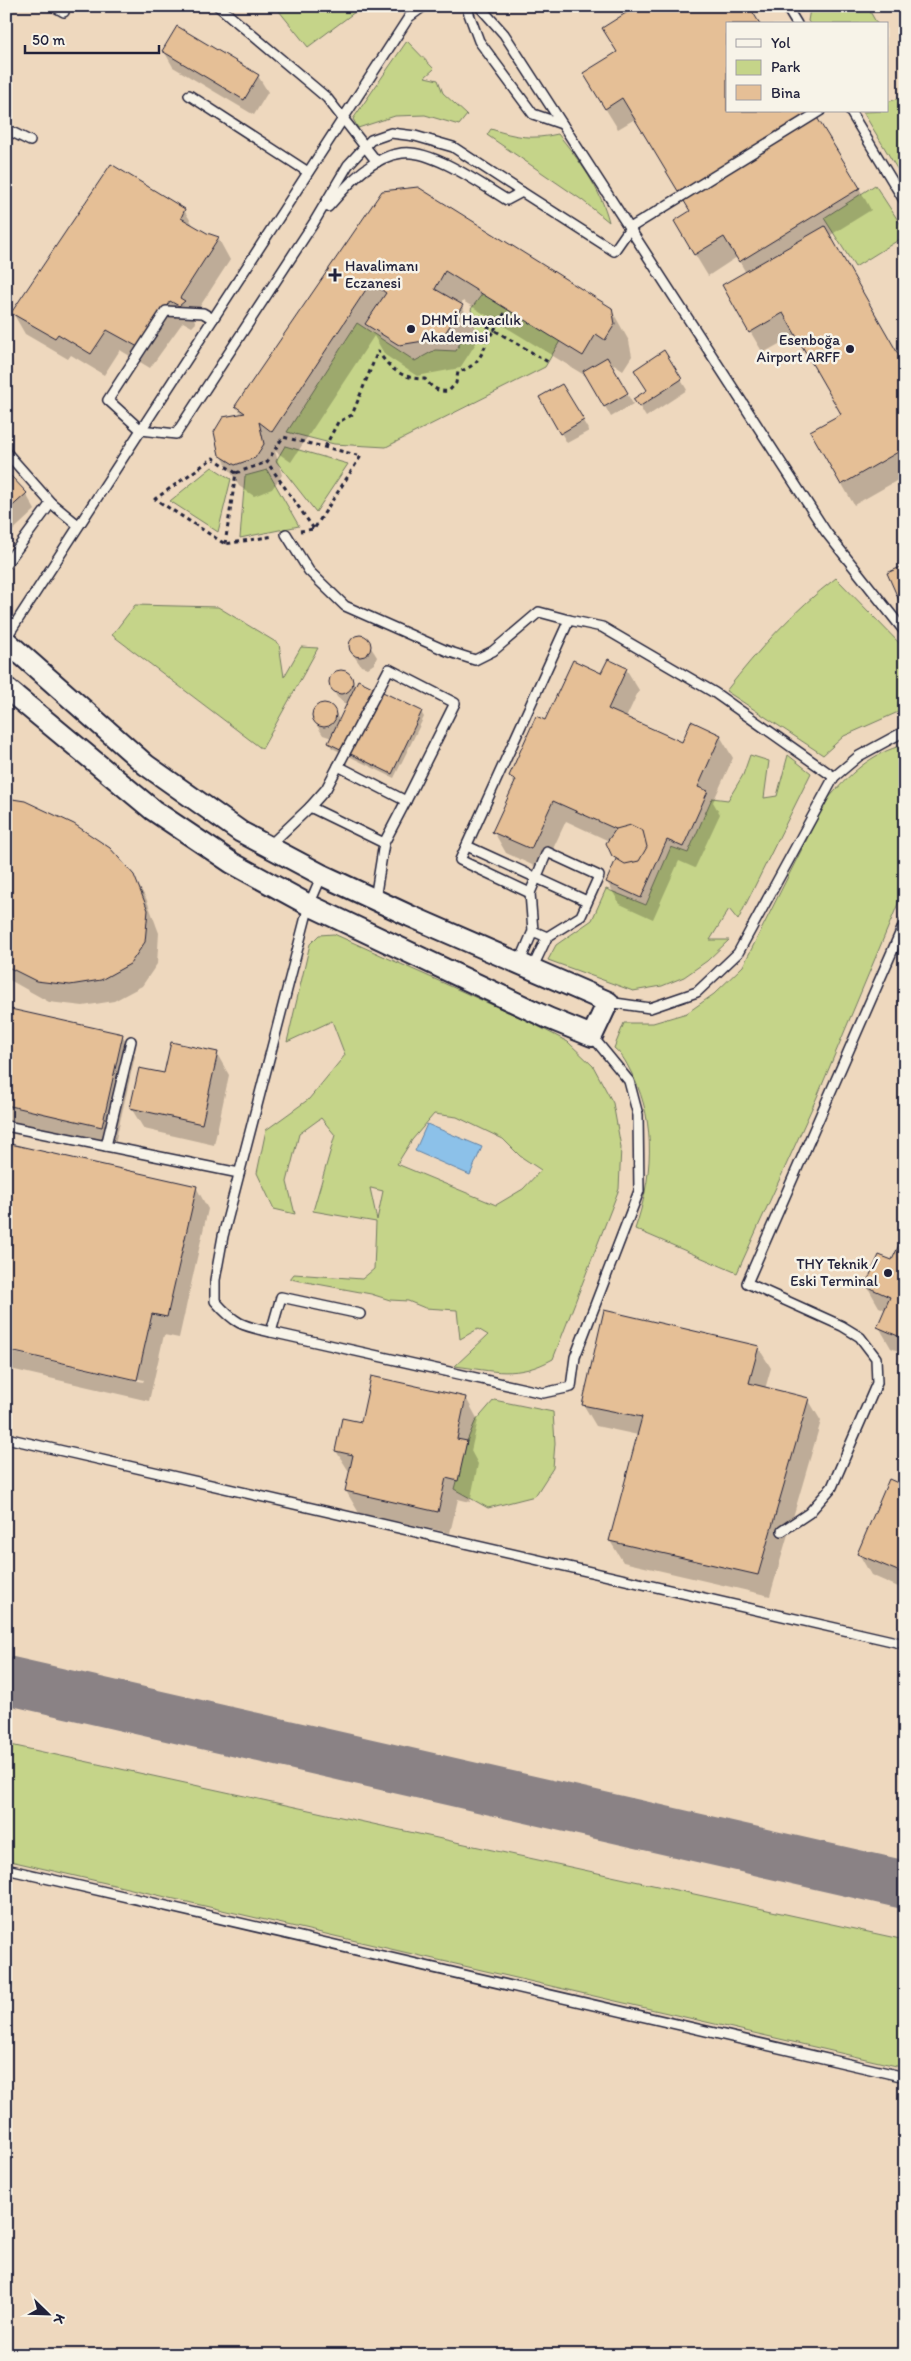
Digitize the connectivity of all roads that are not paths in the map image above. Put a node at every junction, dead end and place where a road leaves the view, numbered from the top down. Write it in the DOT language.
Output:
graph roads {
  1 [pos="53,6"];
  2 [pos="218,6"];
  3 [pos="424,6"];
  4 [pos="466,6"];
  5 [pos="479,6"];
  6 [pos="786,6"];
  7 [pos="64,12"];
  8 [pos="796,22"];
  9 [pos="189,95"];
  10 [pos="818,112"];
  11 [pos="851,112"];
  12 [pos="342,118"];
  13 [pos="562,124"];
  14 [pos="6,129"];
  15 [pos="30,141"];
  16 [pos="364,145"];
  17 [pos="377,162"];
  18 [pos="308,172"];
  19 [pos="522,192"];
  20 [pos="905,202"];
  21 [pos="313,224"];
  22 [pos="630,228"];
  23 [pos="213,319"];
  24 [pos="141,430"];
  25 [pos="6,452"];
  26 [pos="52,503"];
  27 [pos="78,525"];
  28 [pos="286,534"];
  29 [pos="6,564"];
  30 [pos="570,620"];
  31 [pos="904,630"];
  32 [pos="6,639"];
  33 [pos="6,688"];
  34 [pos="905,730"];
  35 [pos="338,766"];
  36 [pos="834,777"];
  37 [pos="406,801"];
  38 [pos="310,807"];
  39 [pos="384,843"];
  40 [pos="467,846"];
  41 [pos="268,847"];
  42 [pos="322,875"];
  43 [pos="536,878"];
  44 [pos="530,893"];
  45 [pos="375,900"];
  46 [pos="587,901"];
  47 [pos="309,905"];
  48 [pos="905,922"];
  49 [pos="533,931"];
  50 [pos="547,937"];
  51 [pos="526,967"];
  52 [pos="608,1002"];
  53 [pos="592,1036"];
  54 [pos="132,1042"];
  55 [pos="6,1126"];
  56 [pos="106,1146"];
  57 [pos="239,1173"];
  58 [pos="360,1314"];
  59 [pos="271,1332"];
  60 [pos="6,1438"];
  61 [pos="782,1530"];
  62 [pos="905,1644"];
  63 [pos="6,1869"];
  64 [pos="905,2077"];
  1 -- 7 [label="lane"];
  2 -- 12 [label="lane"];
  3 -- 12 [label="lane"];
  4 -- 13 [label="lane"];
  5 -- 13 [label="lane"];
  6 -- 8 [label="lane"];
  9 -- 18 [label="lane"];
  10 -- 22 [label="lane"];
  11 -- 20 [label="lane"];
  12 -- 16 [label="lane"];
  12 -- 18 [label="lane"];
  13 -- 22 [label="lane"];
  14 -- 15 [label="lane"];
  16 -- 17 [label="lane"];
  16 -- 19 [label="lane"];
  16 -- 21 [label="lane"];
  17 -- 19 [label="lane"];
  17 -- 21 [label="lane"];
  18 -- 23 [label="lane"];
  19 -- 22 [label="lane"];
  21 -- 24 [label="lane"];
  22 -- 31 [label="lane"];
  23 -- 24 [label="lane"];
  23 -- 24 [label="lane"];
  24 -- 27 [label="lane"];
  25 -- 26 [label="lane"];
  26 -- 27 [label="lane"];
  26 -- 29 [label="lane"];
  27 -- 32 [label="lane"];
  28 -- 30 [label="lane"];
  30 -- 36 [label="lane"];
  30 -- 40 [label="lane"];
  32 -- 41 [label="street"];
  33 -- 47 [label="street"];
  34 -- 36 [label="lane"];
  35 -- 37 [label="lane"];
  35 -- 37 [label="lane"];
  35 -- 38 [label="lane"];
  36 -- 52 [label="lane"];
  37 -- 39 [label="lane"];
  38 -- 39 [label="lane"];
  38 -- 41 [label="lane"];
  39 -- 45 [label="lane"];
  40 -- 43 [label="lane"];
  40 -- 44 [label="lane"];
  41 -- 42 [label="street"];
  42 -- 45 [label="street"];
  42 -- 47 [label="lane"];
  43 -- 44 [label="lane"];
  43 -- 46 [label="lane"];
  43 -- 46 [label="lane"];
  44 -- 49 [label="lane"];
  45 -- 51 [label="street"];
  46 -- 50 [label="lane"];
  47 -- 53 [label="street"];
  47 -- 57 [label="lane"];
  48 -- 61 [label="lane"];
  49 -- 50 [label="lane"];
  49 -- 51 [label="lane"];
  50 -- 51 [label="lane"];
  51 -- 52 [label="street"];
  52 -- 53 [label="street"];
  53 -- 59 [label="lane"];
  54 -- 56 [label="lane"];
  55 -- 56 [label="lane"];
  56 -- 57 [label="lane"];
  57 -- 59 [label="lane"];
  58 -- 59 [label="lane"];
  60 -- 62 [label="lane"];
  63 -- 64 [label="lane"];
}
